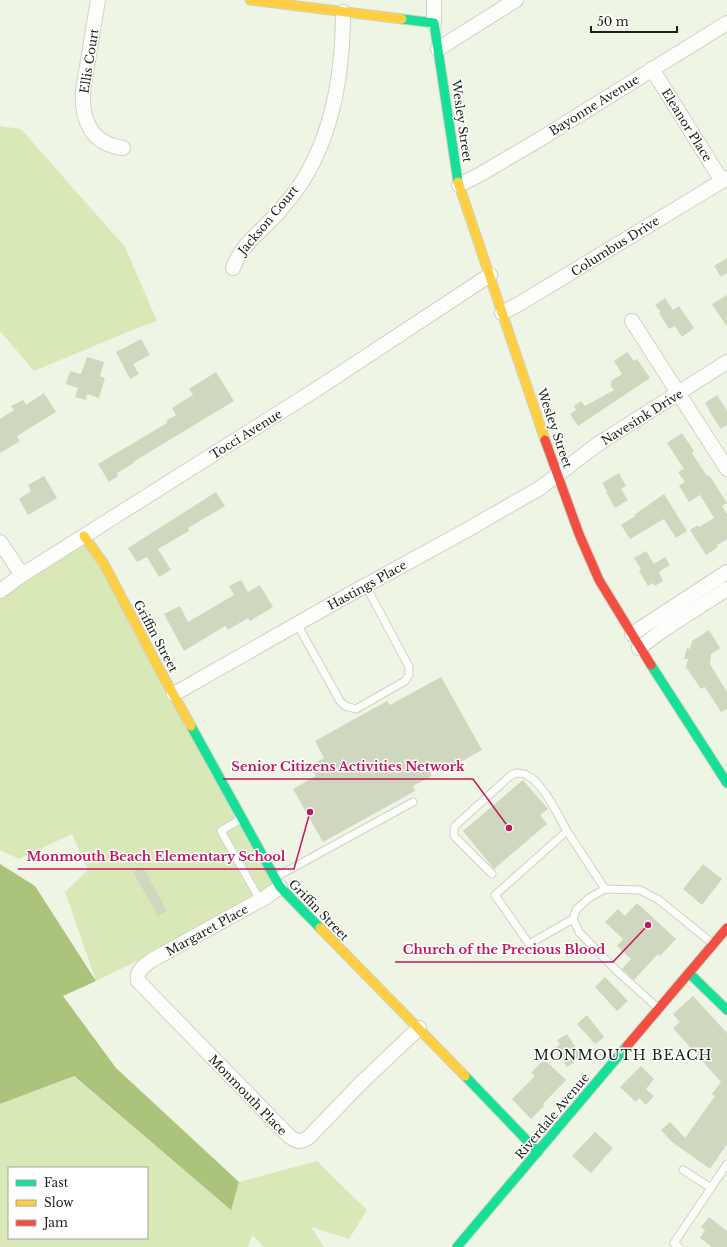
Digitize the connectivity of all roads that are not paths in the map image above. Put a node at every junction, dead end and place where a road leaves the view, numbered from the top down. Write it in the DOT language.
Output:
graph roads {
  1 [pos="98,0"];
  2 [pos="250,0"];
  3 [pos="434,0"];
  4 [pos="516,0"];
  5 [pos="343,12"];
  6 [pos="434,23"];
  7 [pos="727,23"];
  8 [pos="438,49"];
  9 [pos="652,69"];
  10 [pos="123,148"];
  11 [pos="725,179"];
  12 [pos="459,185"];
  13 [pos="233,268"];
  14 [pos="490,275"];
  15 [pos="502,313"];
  16 [pos="632,321"];
  17 [pos="727,362"];
  18 [pos="678,394"];
  19 [pos="727,469"];
  20 [pos="558,474"];
  21 [pos="84,536"];
  22 [pos="0,542"];
  23 [pos="727,572"];
  24 [pos="22,576"];
  25 [pos="366,586"];
  26 [pos="727,589"];
  27 [pos="0,591"];
  28 [pos="297,624"];
  29 [pos="632,634"];
  30 [pos="639,648"];
  31 [pos="174,694"];
  32 [pos="727,783"];
  33 [pos="413,802"];
  34 [pos="242,818"];
  35 [pos="568,832"];
  36 [pos="492,874"];
  37 [pos="277,883"];
  38 [pos="605,889"];
  39 [pos="260,900"];
  40 [pos="573,919"];
  41 [pos="727,928"];
  42 [pos="714,944"];
  43 [pos="689,973"];
  44 [pos="137,975"];
  45 [pos="659,1008"];
  46 [pos="727,1010"];
  47 [pos="419,1028"];
  48 [pos="538,1152"];
  49 [pos="727,1164"];
  50 [pos="683,1170"];
  51 [pos="711,1188"];
  52 [pos="457,1247"];
  53 [pos="679,1247"];
  1 -- 10 [label="street, Ellis Court"];
  2 -- 5 [label="street"];
  3 -- 6 [label="street"];
  4 -- 8 [label="street"];
  5 -- 6 [label="street"];
  5 -- 13 [label="street, Jackson Court"];
  6 -- 8 [label="street, Wesley Street"];
  7 -- 9 [label="street, Bayonne Avenue"];
  8 -- 12 [label="street, Wesley Street"];
  9 -- 11 [label="street, Eleanor Place"];
  9 -- 12 [label="street, Bayonne Avenue"];
  11 -- 15 [label="street, Columbus Drive"];
  12 -- 14 [label="street, Wesley Street"];
  14 -- 15 [label="street, Wesley Street"];
  14 -- 21 [label="street, Tocci Avenue"];
  15 -- 20 [label="street, Wesley Street"];
  16 -- 18 [label="street"];
  17 -- 18 [label="street, Navesink Drive"];
  18 -- 19 [label="street"];
  18 -- 20 [label="street, Navesink Drive"];
  20 -- 25 [label="street, Hastings Place"];
  20 -- 29 [label="street, Wesley Street"];
  21 -- 24 [label="street, Tocci Avenue"];
  21 -- 31 [label="street, Griffin Street"];
  22 -- 24 [label="street"];
  23 -- 29 [label="street"];
  24 -- 27 [label="street, Tocci Avenue"];
  25 -- 28 [label="street, Hastings Place"];
  25 -- 28 [label="lane"];
  26 -- 30 [label="street"];
  28 -- 31 [label="street, Hastings Place"];
  29 -- 30 [label="street, Wesley Street"];
  30 -- 32 [label="street, Wesley Street"];
  31 -- 34 [label="street, Griffin Street"];
  33 -- 37 [label="lane"];
  34 -- 37 [label="street, Griffin Street"];
  34 -- 39 [label="lane"];
  35 -- 36 [label="lane"];
  35 -- 38 [label="lane"];
  35 -- 40 [label="lane"];
  37 -- 39 [label="street, Margaret Place"];
  37 -- 47 [label="street, Griffin Street"];
  38 -- 40 [label="lane"];
  38 -- 42 [label="lane"];
  39 -- 44 [label="street, Margaret Place"];
  40 -- 45 [label="lane"];
  41 -- 42 [label="street, Riverdale Avenue"];
  42 -- 43 [label="street, Riverdale Avenue"];
  43 -- 45 [label="street, Riverdale Avenue"];
  43 -- 46 [label="street"];
  44 -- 47 [label="street, Monmouth Place"];
  45 -- 48 [label="street, Riverdale Avenue"];
  47 -- 48 [label="street, Griffin Street"];
  48 -- 52 [label="street, Riverdale Avenue"];
  49 -- 51 [label="lane"];
  50 -- 51 [label="lane"];
  51 -- 53 [label="lane"];
}
